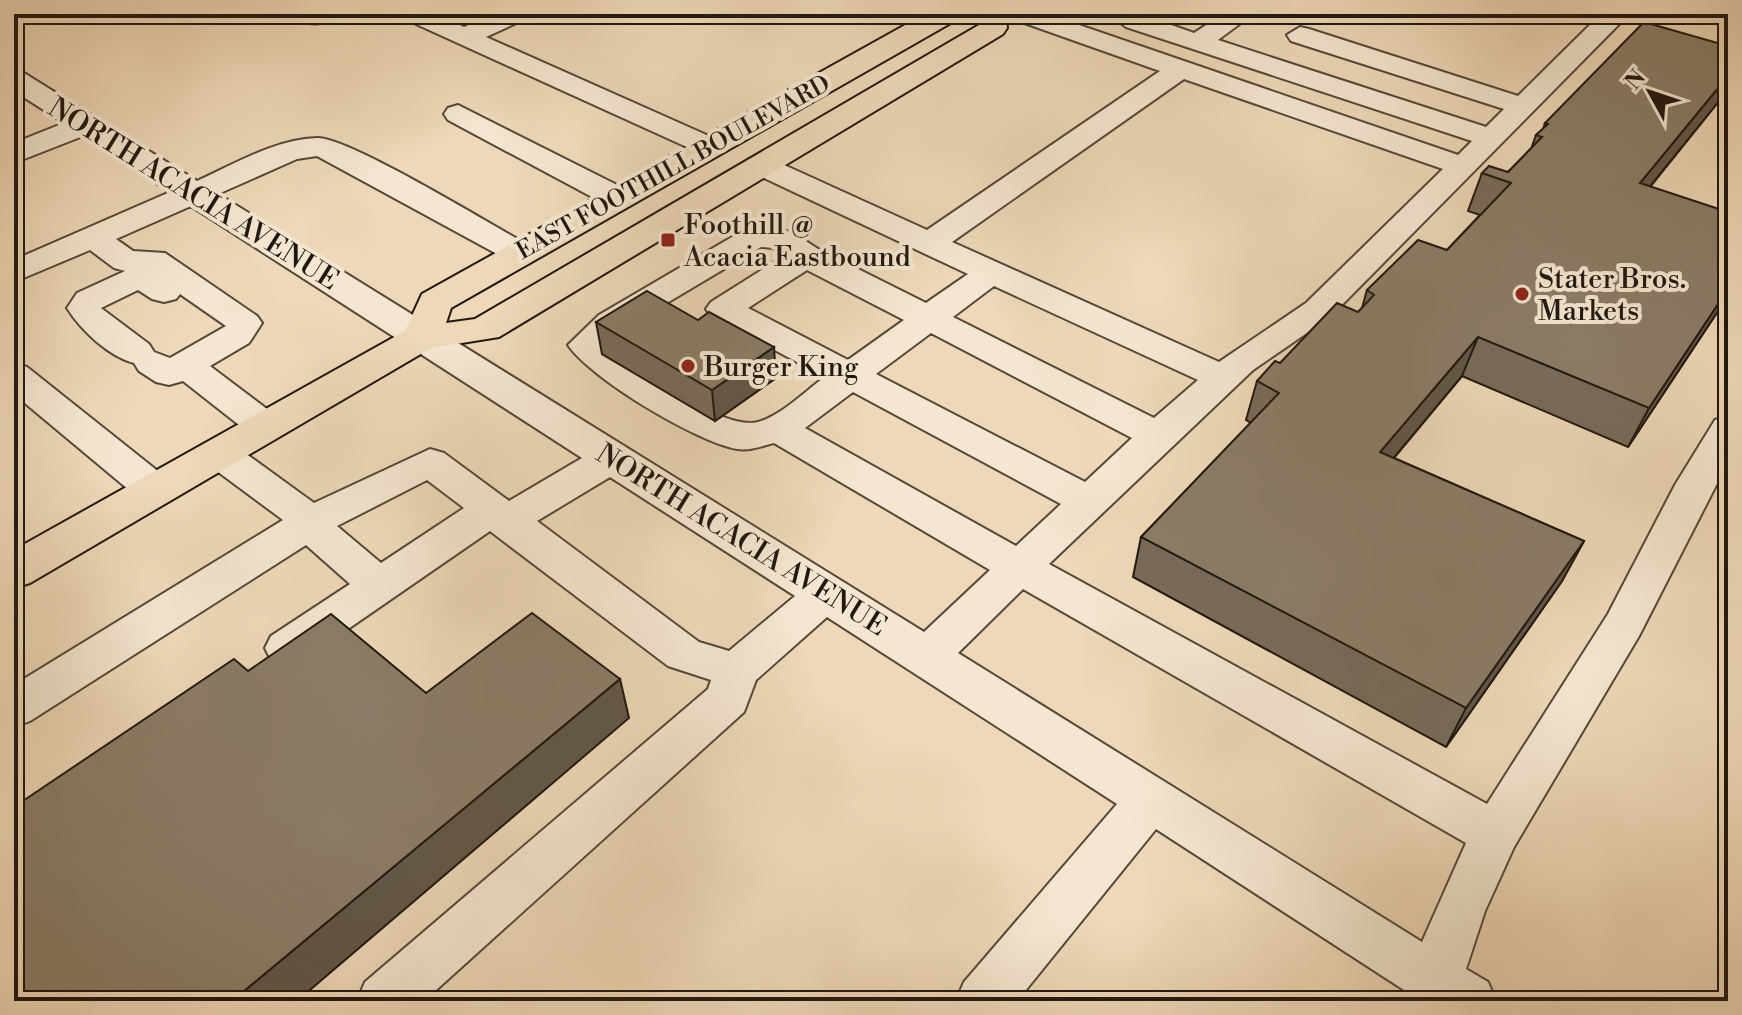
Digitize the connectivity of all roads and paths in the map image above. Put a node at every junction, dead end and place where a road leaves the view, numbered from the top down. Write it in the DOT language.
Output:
graph roads {
  1 [pos="414,14"];
  2 [pos="516,14"];
  3 [pos="946,14"];
  4 [pos="992,14"];
  5 [pos="1022,14"];
  6 [pos="1240,14"];
  7 [pos="1616,14"];
  8 [pos="1129,18"];
  9 [pos="1306,24"];
  10 [pos="464,37"];
  11 [pos="1197,42"];
  12 [pos="1260,63"];
  13 [pos="1178,71"];
  14 [pos="14,79"];
  15 [pos="1226,87"];
  16 [pos="1522,106"];
  17 [pos="458,114"];
  18 [pos="85,125"];
  19 [pos="1489,137"];
  20 [pos="710,147"];
  21 [pos="14,154"];
  22 [pos="760,165"];
  23 [pos="1462,166"];
  24 [pos="194,192"];
  25 [pos="618,198"];
  26 [pos="93,237"];
  27 [pos="929,243"];
  28 [pos="519,253"];
  29 [pos="806,256"];
  30 [pos="14,272"];
  31 [pos="991,272"];
  32 [pos="233,312"];
  33 [pos="927,319"];
  34 [pos="421,338"];
  35 [pos="158,360"];
  36 [pos="14,375"];
  37 [pos="850,376"];
  38 [pos="1224,378"];
  39 [pos="266,427"];
  40 [pos="780,428"];
  41 [pos="1728,429"];
  42 [pos="1158,435"];
  43 [pos="220,454"];
  44 [pos="612,458"];
  45 [pos="155,490"];
  46 [pos="1089,501"];
  47 [pos="498,516"];
  48 [pos="308,524"];
  49 [pos="1019,569"];
  50 [pos="14,571"];
  51 [pos="379,585"];
  52 [pos="827,593"];
  53 [pos="927,656"];
  54 [pos="736,671"];
  55 [pos="249,675"];
  56 [pos="14,708"];
  57 [pos="1152,798"];
  58 [pos="1495,834"];
  59 [pos="1452,990"];
  60 [pos="384,1001"];
  61 [pos="983,1001"];
  1 -- 10 [label="street"];
  2 -- 10 [label="street"];
  3 -- 20 [label="main road, EAST FOOTHILL BOULEVARD"];
  4 -- 22 [label="main road, EAST FOOTHILL BOULEVARD"];
  5 -- 13 [label="street"];
  6 -- 11 [label="street"];
  7 -- 16 [label="street"];
  8 -- 11 [label="street"];
  9 -- 12 [label="street"];
  9 -- 16 [label="street"];
  10 -- 20 [label="street"];
  11 -- 12 [label="street"];
  12 -- 15 [label="street"];
  12 -- 19 [label="street"];
  13 -- 15 [label="street"];
  13 -- 27 [label="street"];
  14 -- 18 [label="street, NORTH ACACIA AVENUE"];
  15 -- 23 [label="street"];
  16 -- 19 [label="street"];
  17 -- 25 [label="street"];
  18 -- 21 [label="street"];
  18 -- 24 [label="street, NORTH ACACIA AVENUE"];
  19 -- 23 [label="street"];
  20 -- 25 [label="main road, EAST FOOTHILL BOULEVARD"];
  22 -- 27 [label="street"];
  22 -- 34 [label="main road, EAST FOOTHILL BOULEVARD"];
  23 -- 38 [label="street"];
  24 -- 26 [label="street"];
  24 -- 28 [label="street"];
  24 -- 34 [label="street, NORTH ACACIA AVENUE"];
  25 -- 28 [label="main road, EAST FOOTHILL BOULEVARD"];
  26 -- 30 [label="street"];
  26 -- 32 [label="street"];
  27 -- 31 [label="street"];
  28 -- 34 [label="main road, EAST FOOTHILL BOULEVARD"];
  29 -- 33 [label="street"];
  29 -- 37 [label="street"];
  29 -- 40 [label="street"];
  31 -- 33 [label="street"];
  31 -- 38 [label="street"];
  32 -- 35 [label="street"];
  32 -- 35 [label="street"];
  33 -- 37 [label="street"];
  33 -- 42 [label="street"];
  34 -- 39 [label="main road, EAST FOOTHILL BOULEVARD"];
  34 -- 44 [label="street, NORTH ACACIA AVENUE"];
  35 -- 39 [label="street"];
  36 -- 45 [label="street"];
  37 -- 40 [label="street"];
  37 -- 46 [label="street"];
  38 -- 42 [label="street"];
  39 -- 43 [label="main road, EAST FOOTHILL BOULEVARD"];
  40 -- 49 [label="street"];
  41 -- 58 [label="street"];
  42 -- 46 [label="street"];
  43 -- 45 [label="main road, EAST FOOTHILL BOULEVARD"];
  43 -- 48 [label="street"];
  44 -- 47 [label="street"];
  44 -- 52 [label="street, NORTH ACACIA AVENUE"];
  45 -- 50 [label="main road, EAST FOOTHILL BOULEVARD"];
  46 -- 49 [label="street"];
  47 -- 48 [label="street"];
  47 -- 51 [label="street"];
  47 -- 54 [label="street"];
  48 -- 51 [label="street"];
  48 -- 56 [label="street"];
  49 -- 53 [label="street"];
  49 -- 58 [label="street"];
  51 -- 55 [label="street"];
  52 -- 53 [label="street, NORTH ACACIA AVENUE"];
  52 -- 54 [label="street"];
  53 -- 57 [label="street, NORTH ACACIA AVENUE"];
  54 -- 60 [label="street"];
  57 -- 59 [label="street, NORTH ACACIA AVENUE"];
  57 -- 61 [label="street"];
  58 -- 59 [label="street"];
}
